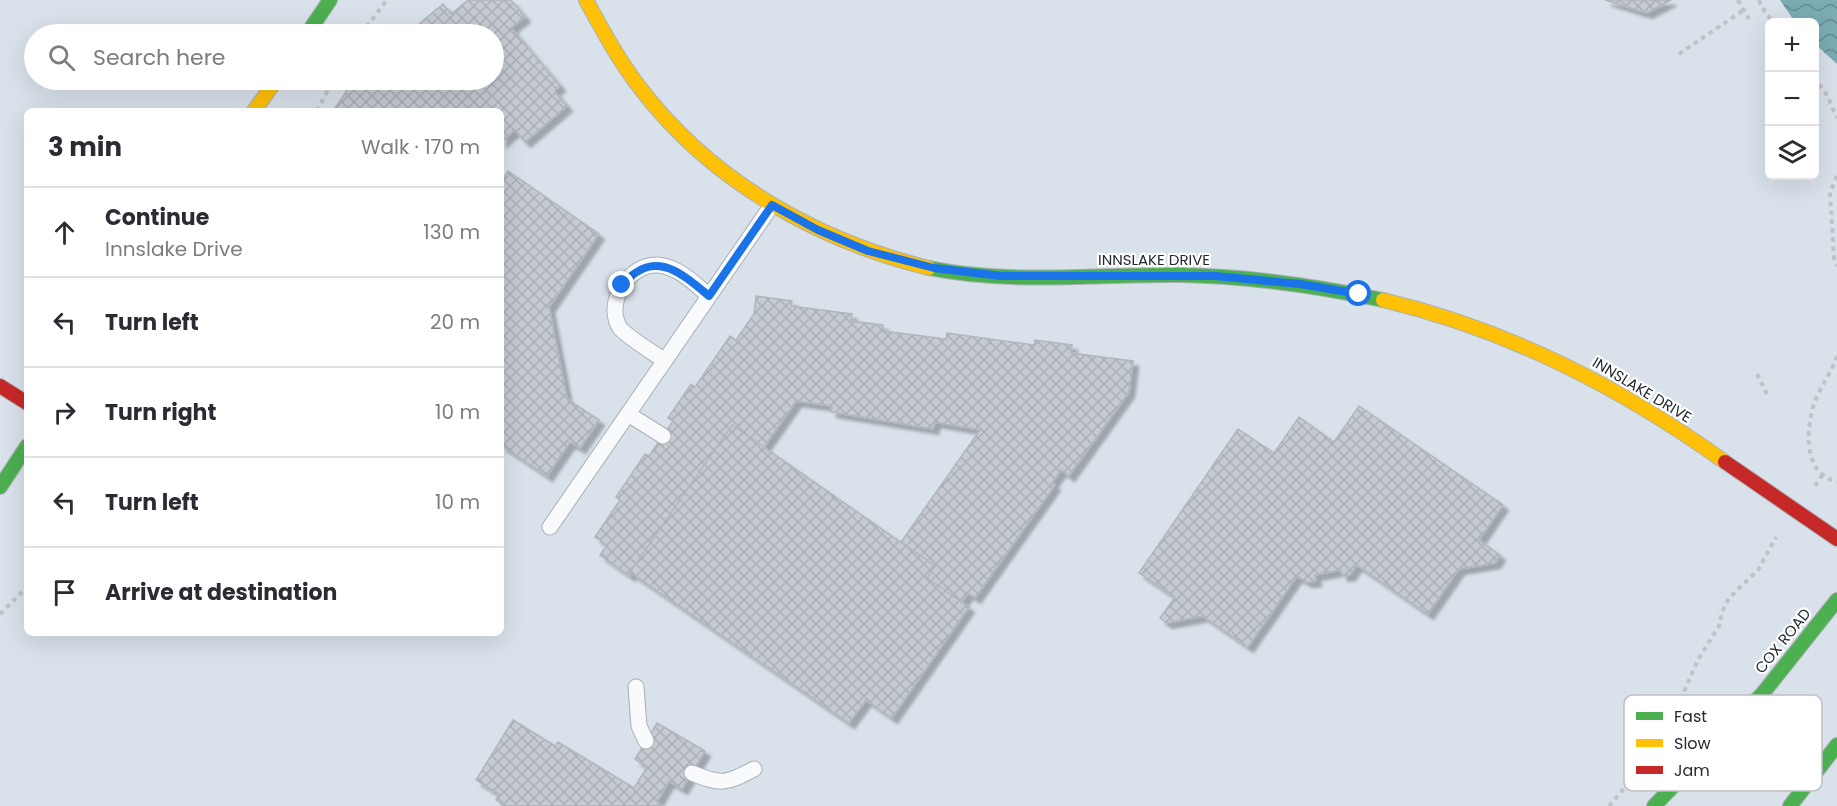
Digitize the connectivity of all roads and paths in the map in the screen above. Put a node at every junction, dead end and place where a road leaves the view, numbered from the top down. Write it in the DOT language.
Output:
graph roads {
  1 [pos="330,0"];
  2 [pos="387,0"];
  3 [pos="586,0"];
  4 [pos="1738,0"];
  5 [pos="1759,0"];
  6 [pos="1745,9"];
  7 [pos="1770,18"];
  8 [pos="1749,19"];
  9 [pos="314,24"];
  10 [pos="369,24"];
  11 [pos="1679,54"];
  12 [pos="1819,83"];
  13 [pos="269,90"];
  14 [pos="328,90"];
  15 [pos="256,108"];
  16 [pos="319,108"];
  17 [pos="1837,118"];
  18 [pos="1837,176"];
  19 [pos="772,205"];
  20 [pos="1837,266"];
  21 [pos="709,296"];
  22 [pos="1837,356"];
  23 [pos="665,361"];
  24 [pos="1757,374"];
  25 [pos="0,386"];
  26 [pos="1769,398"];
  27 [pos="24,401"];
  28 [pos="628,414"];
  29 [pos="663,436"];
  30 [pos="24,451"];
  31 [pos="1823,474"];
  32 [pos="1837,482"];
  33 [pos="0,487"];
  34 [pos="1797,512"];
  35 [pos="550,527"];
  36 [pos="1837,539"];
  37 [pos="24,590"];
  38 [pos="1837,600"];
  39 [pos="0,614"];
  40 [pos="636,687"];
  41 [pos="1682,695"];
  42 [pos="1761,695"];
  43 [pos="646,741"];
  44 [pos="1837,745"];
  45 [pos="1822,764"];
  46 [pos="754,769"];
  47 [pos="692,773"];
  48 [pos="1624,788"];
  49 [pos="1668,791"];
  50 [pos="1802,791"];
  51 [pos="1609,806"];
  52 [pos="1654,806"];
  53 [pos="1790,806"];
  1 -- 9 [label="street"];
  2 -- 10 [label="path"];
  3 -- 19 [label="street, INNSLAKE DRIVE"];
  4 -- 6 [label="path"];
  5 -- 7 [label="path"];
  6 -- 8 [label="path"];
  6 -- 11 [label="path"];
  12 -- 17 [label="path"];
  13 -- 15 [label="street"];
  14 -- 16 [label="path"];
  18 -- 20 [label="path"];
  19 -- 21 [label="lane"];
  19 -- 34 [label="street, INNSLAKE DRIVE"];
  21 -- 23 [label="lane"];
  21 -- 23 [label="lane"];
  22 -- 31 [label="path"];
  23 -- 28 [label="lane"];
  24 -- 26 [label="path"];
  25 -- 27 [label="street"];
  28 -- 29 [label="lane"];
  28 -- 35 [label="lane"];
  30 -- 33 [label="street"];
  31 -- 32 [label="path"];
  31 -- 34 [label="path"];
  34 -- 36 [label="street, INNSLAKE DRIVE"];
  34 -- 41 [label="path"];
  37 -- 39 [label="path"];
  38 -- 42 [label="street, COX ROAD"];
  40 -- 43 [label="lane"];
  44 -- 45 [label="street"];
  46 -- 47 [label="lane"];
  48 -- 51 [label="path"];
  49 -- 52 [label="street, COX ROAD"];
  50 -- 53 [label="street"];
}
